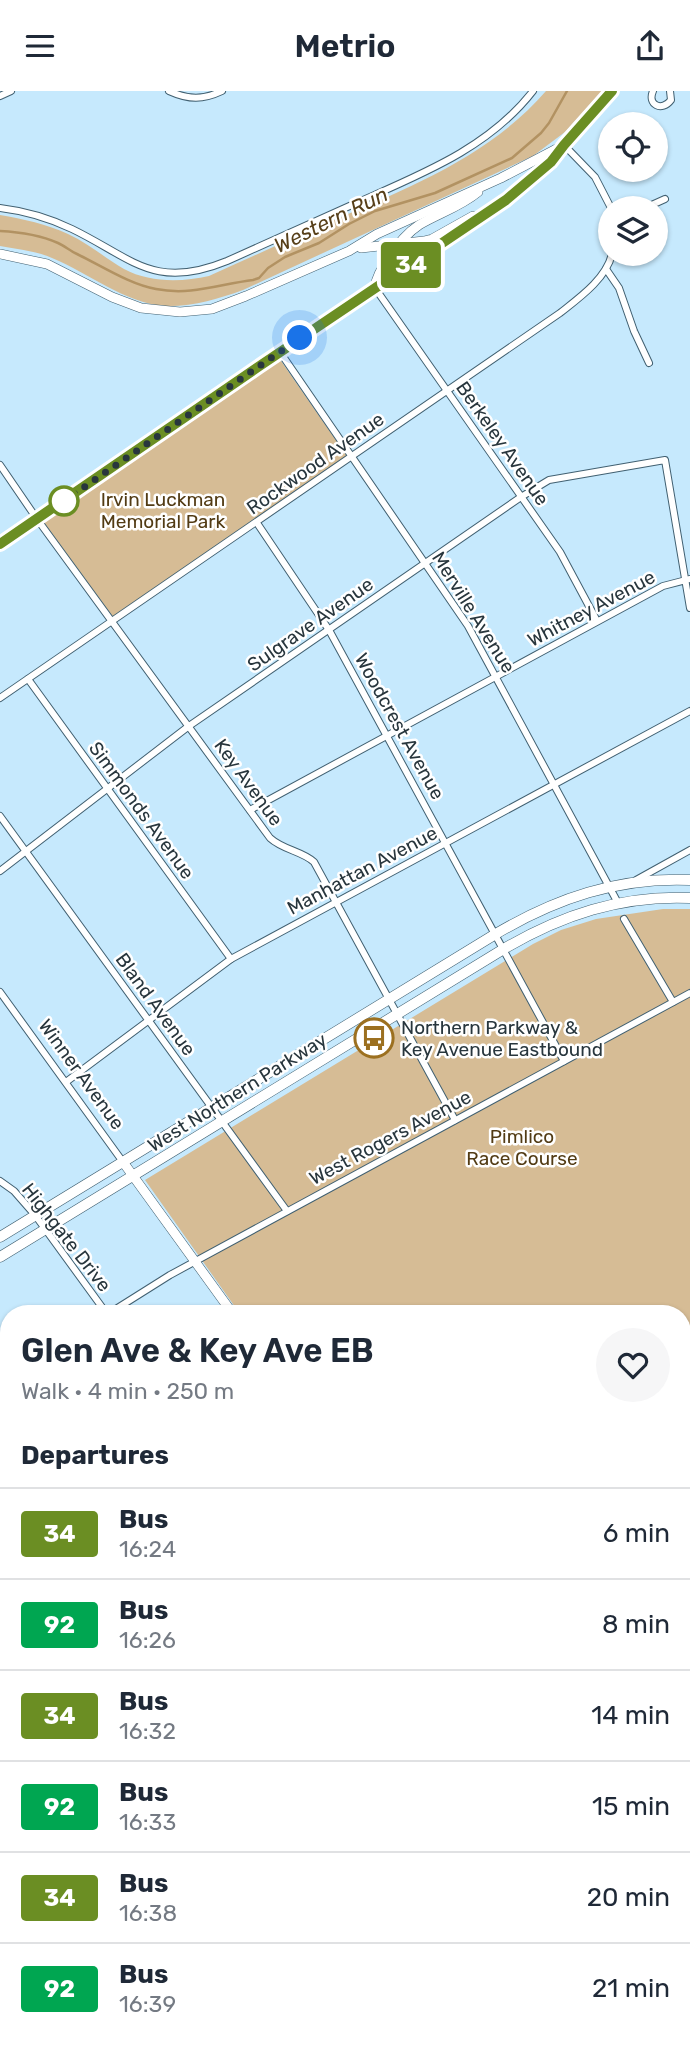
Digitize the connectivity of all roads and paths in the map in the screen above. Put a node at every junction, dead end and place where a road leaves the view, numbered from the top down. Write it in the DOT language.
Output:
graph roads {
  1 [pos="11,91"];
  2 [pos="169,91"];
  3 [pos="222,91"];
  4 [pos="533,91"];
  5 [pos="612,91"];
  6 [pos="653,91"];
  7 [pos="670,91"];
  8 [pos="0,96"];
  9 [pos="564,145"];
  10 [pos="488,184"];
  11 [pos="606,196"];
  12 [pos="506,200"];
  13 [pos="0,208"];
  14 [pos="399,244"];
  15 [pos="349,251"];
  16 [pos="0,254"];
  17 [pos="607,266"];
  18 [pos="606,269"];
  19 [pos="375,288"];
  20 [pos="280,352"];
  21 [pos="649,363"];
  22 [pos="447,390"];
  23 [pos="352,456"];
  24 [pos="0,465"];
  25 [pos="521,497"];
  26 [pos="37,519"];
  27 [pos="257,523"];
  28 [pos="0,545"];
  29 [pos="426,562"];
  30 [pos="688,580"];
  31 [pos="690,608"];
  32 [pos="597,621"];
  33 [pos="112,622"];
  34 [pos="330,629"];
  35 [pos="496,676"];
  36 [pos="28,679"];
  37 [pos="0,698"];
  38 [pos="690,711"];
  39 [pos="189,726"];
  40 [pos="387,735"];
  41 [pos="554,783"];
  42 [pos="108,789"];
  43 [pos="250,810"];
  44 [pos="0,816"];
  45 [pos="446,843"];
  46 [pos="690,851"];
  47 [pos="26,852"];
  48 [pos="0,871"];
  49 [pos="690,880"];
  50 [pos="630,883"];
  51 [pos="610,887"];
  52 [pos="690,898"];
  53 [pos="336,902"];
  54 [pos="618,903"];
  55 [pos="624,919"];
  56 [pos="494,935"];
  57 [pos="502,950"];
  58 [pos="231,959"];
  59 [pos="0,992"];
  60 [pos="690,993"];
  61 [pos="390,999"];
  62 [pos="673,1002"];
  63 [pos="398,1014"];
  64 [pos="149,1021"];
  65 [pos="564,1061"];
  66 [pos="66,1082"];
  67 [pos="211,1108"];
  68 [pos="455,1120"];
  69 [pos="222,1122"];
  70 [pos="123,1162"];
  71 [pos="134,1176"];
  72 [pos="0,1181"];
  73 [pos="287,1211"];
  74 [pos="36,1216"];
  75 [pos="45,1230"];
  76 [pos="0,1237"];
  77 [pos="0,1257"];
  78 [pos="196,1261"];
  79 [pos="101,1305"];
  80 [pos="122,1305"];
  81 [pos="227,1305"];
  1 -- 8 [label="street"];
  2 -- 3 [label="street"];
  4 -- 13 [label="street"];
  5 -- 9 [label="main road"];
  6 -- 7 [label="street"];
  9 -- 10 [label="main road"];
  9 -- 11 [label="street"];
  9 -- 12 [label="main road"];
  10 -- 14 [label="main road"];
  10 -- 15 [label="main road"];
  12 -- 14 [label="main road"];
  12 -- 19 [label="main road"];
  14 -- 15 [label="main road"];
  14 -- 19 [label="main road"];
  15 -- 16 [label="main road"];
  17 -- 18 [label="street"];
  18 -- 21 [label="street"];
  18 -- 22 [label="street, Rockwood Avenue"];
  19 -- 20 [label="main road"];
  19 -- 22 [label="street, Berkeley Avenue"];
  20 -- 23 [label="street, Merville Avenue"];
  20 -- 26 [label="main road"];
  22 -- 23 [label="street, Rockwood Avenue"];
  22 -- 25 [label="street, Berkeley Avenue"];
  23 -- 27 [label="street, Rockwood Avenue"];
  23 -- 29 [label="street, Merville Avenue"];
  24 -- 26 [label="street, Key Avenue"];
  25 -- 29 [label="street, Sulgrave Avenue"];
  25 -- 30 [label="street, Sulgrave Avenue"];
  25 -- 32 [label="street, Berkeley Avenue"];
  26 -- 28 [label="main road"];
  26 -- 33 [label="street, Key Avenue"];
  27 -- 33 [label="street, Rockwood Avenue"];
  27 -- 34 [label="street, Woodcrest Avenue"];
  29 -- 34 [label="street, Sulgrave Avenue"];
  29 -- 35 [label="street, Merville Avenue"];
  30 -- 31 [label="street"];
  30 -- 32 [label="street, Whitney Avenue"];
  32 -- 35 [label="street, Whitney Avenue"];
  33 -- 36 [label="street, Rockwood Avenue"];
  33 -- 39 [label="street, Key Avenue"];
  34 -- 39 [label="street, Sulgrave Avenue"];
  34 -- 40 [label="street, Woodcrest Avenue"];
  35 -- 40 [label="street, Whitney Avenue"];
  35 -- 41 [label="street, Merville Avenue"];
  36 -- 37 [label="street, Rockwood Avenue"];
  36 -- 42 [label="street, Simmonds Avenue"];
  38 -- 41 [label="street, Manhattan Avenue"];
  39 -- 42 [label="street, Sulgrave Avenue"];
  39 -- 43 [label="street, Key Avenue"];
  40 -- 43 [label="street, Whitney Avenue"];
  40 -- 45 [label="street, Woodcrest Avenue"];
  41 -- 45 [label="street, Manhattan Avenue"];
  41 -- 51 [label="street, Merville Avenue"];
  42 -- 47 [label="street, Sulgrave Avenue"];
  42 -- 58 [label="street, Simmonds Avenue"];
  43 -- 53 [label="street, Key Avenue"];
  44 -- 47 [label="street, Bland Avenue"];
  45 -- 53 [label="street, Manhattan Avenue"];
  45 -- 56 [label="street, Woodcrest Avenue"];
  46 -- 50 [label="street"];
  47 -- 48 [label="street, Sulgrave Avenue"];
  47 -- 64 [label="street, Bland Avenue"];
  49 -- 50 [label="main road, West Northern Parkway"];
  50 -- 51 [label="main road, West Northern Parkway"];
  51 -- 54 [label="street, Merville Avenue"];
  51 -- 56 [label="main road, West Northern Parkway"];
  52 -- 54 [label="main road, West Northern Parkway"];
  53 -- 58 [label="street, Manhattan Avenue"];
  53 -- 61 [label="street, Key Avenue"];
  54 -- 57 [label="main road, West Northern Parkway"];
  55 -- 62 [label="street"];
  56 -- 57 [label="street, Woodcrest Avenue"];
  56 -- 61 [label="main road, West Northern Parkway"];
  57 -- 63 [label="main road, West Northern Parkway"];
  57 -- 65 [label="street, Woodcrest Avenue"];
  58 -- 64 [label="street, Manhattan Avenue"];
  59 -- 66 [label="street, Winner Avenue"];
  60 -- 62 [label="street, West Rogers Avenue"];
  61 -- 63 [label="street, Key Avenue"];
  61 -- 67 [label="main road, West Northern Parkway"];
  62 -- 65 [label="street, West Rogers Avenue"];
  63 -- 68 [label="street, Key Avenue"];
  63 -- 69 [label="main road, West Northern Parkway"];
  64 -- 66 [label="street, Manhattan Avenue"];
  64 -- 67 [label="street, Bland Avenue"];
  65 -- 68 [label="street, West Rogers Avenue"];
  66 -- 70 [label="street, Winner Avenue"];
  67 -- 69 [label="street, Bland Avenue"];
  67 -- 70 [label="main road, West Northern Parkway"];
  68 -- 73 [label="street, West Rogers Avenue"];
  69 -- 71 [label="main road, West Northern Parkway"];
  69 -- 73 [label="street, Bland Avenue"];
  70 -- 71 [label="main road, Winner Avenue"];
  70 -- 74 [label="main road, West Northern Parkway"];
  71 -- 75 [label="main road, West Northern Parkway"];
  71 -- 78 [label="main road, Winner Avenue"];
  72 -- 74 [label="street, Highgate Drive"];
  73 -- 78 [label="street, West Rogers Avenue"];
  74 -- 75 [label="street, Highgate Drive"];
  74 -- 76 [label="main road, West Northern Parkway"];
  75 -- 77 [label="main road, West Northern Parkway"];
  75 -- 79 [label="street, Highgate Drive"];
  78 -- 80 [label="street, West Rogers Avenue"];
  78 -- 81 [label="main road, Winner Avenue"];
}
